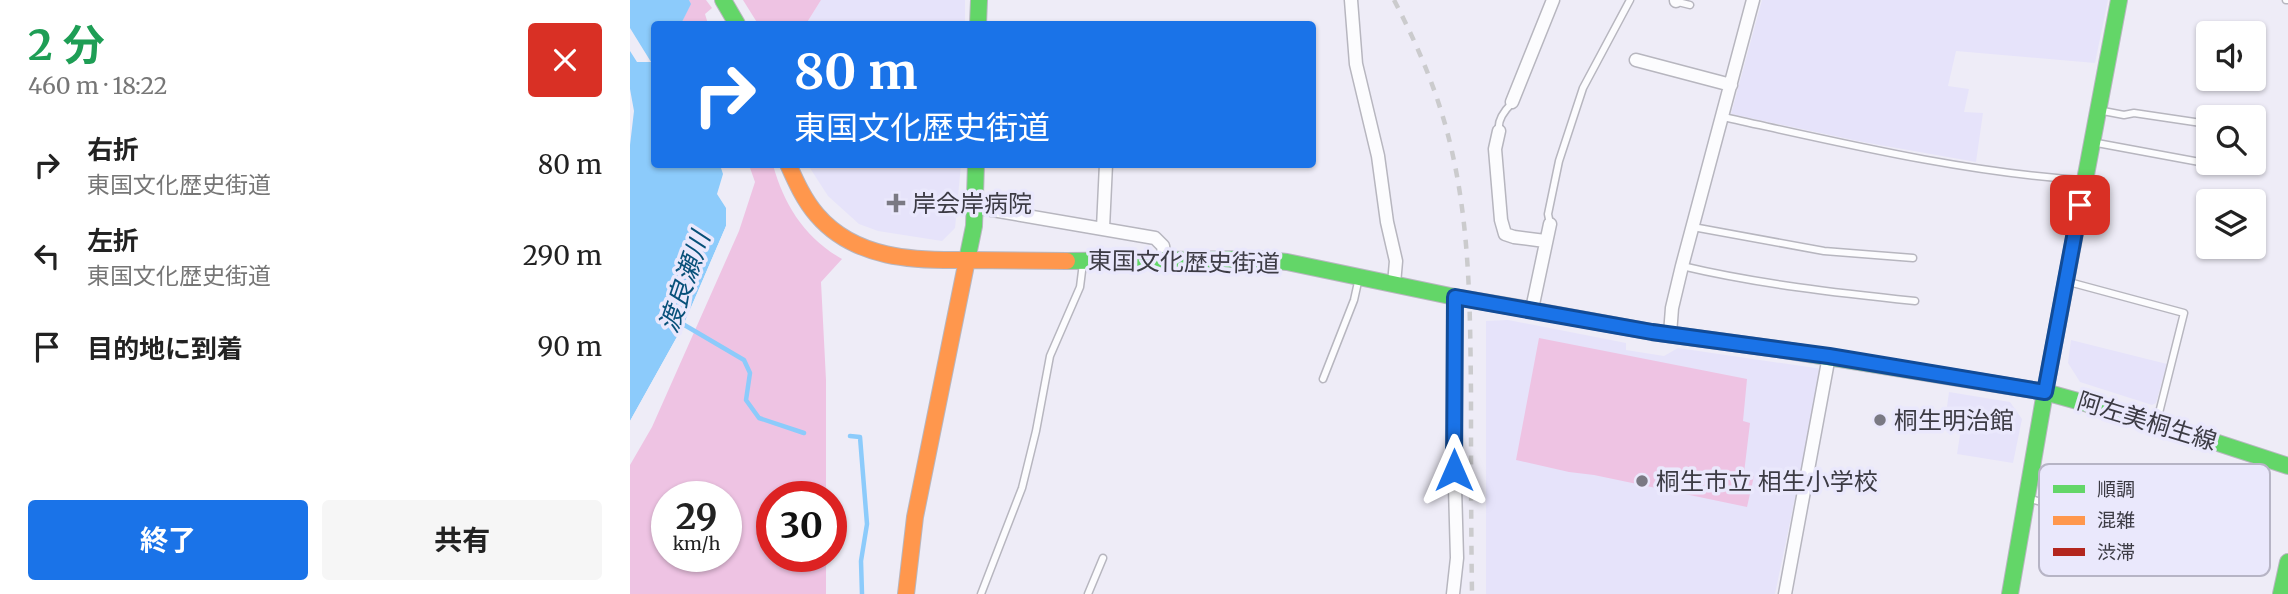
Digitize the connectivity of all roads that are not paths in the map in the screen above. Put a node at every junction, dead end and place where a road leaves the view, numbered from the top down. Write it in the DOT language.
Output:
graph roads {
  1 [pos="723,0"];
  2 [pos="979,0"];
  3 [pos="1350,0"];
  4 [pos="1553,0"];
  5 [pos="1630,0"];
  6 [pos="1675,0"];
  7 [pos="1753,0"];
  8 [pos="2119,0"];
  9 [pos="1690,5"];
  10 [pos="735,21"];
  11 [pos="978,21"];
  12 [pos="1636,60"];
  13 [pos="1731,85"];
  14 [pos="1513,102"];
  15 [pos="2098,110"];
  16 [pos="1723,117"];
  17 [pos="2196,122"];
  18 [pos="1499,131"];
  19 [pos="2092,142"];
  20 [pos="2196,161"];
  21 [pos="790,168"];
  22 [pos="976,168"];
  23 [pos="1107,168"];
  24 [pos="2084,180"];
  25 [pos="975,206"];
  26 [pos="1550,224"];
  27 [pos="1693,227"];
  28 [pos="1103,228"];
  29 [pos="1545,241"];
  30 [pos="1913,258"];
  31 [pos="967,260"];
  32 [pos="1084,260"];
  33 [pos="1165,261"];
  34 [pos="1682,266"];
  35 [pos="1359,276"];
  36 [pos="2065,281"];
  37 [pos="1394,284"];
  38 [pos="1455,297"];
  39 [pos="1915,301"];
  40 [pos="1532,309"];
  41 [pos="1670,334"];
  42 [pos="1829,356"];
  43 [pos="1323,379"];
  44 [pos="2045,392"];
  45 [pos="2157,423"];
  46 [pos="2288,466"];
  47 [pos="2025,498"];
  48 [pos="2039,502"];
  49 [pos="1102,558"];
  50 [pos="2288,562"];
  51 [pos="906,594"];
  52 [pos="981,594"];
  53 [pos="1088,594"];
  54 [pos="1452,594"];
  55 [pos="1785,594"];
  56 [pos="2010,594"];
  57 [pos="2281,594"];
  1 -- 10 [label="main road"];
  2 -- 11 [label="main road"];
  3 -- 37 [label="street"];
  4 -- 14 [label="street"];
  5 -- 26 [label="lane"];
  6 -- 9 [label="lane"];
  7 -- 13 [label="street"];
  8 -- 15 [label="main road"];
  12 -- 13 [label="street"];
  13 -- 16 [label="street"];
  14 -- 18 [label="lane"];
  15 -- 17 [label="lane"];
  15 -- 19 [label="main road"];
  16 -- 24 [label="lane"];
  16 -- 27 [label="street"];
  18 -- 29 [label="street"];
  19 -- 20 [label="lane"];
  19 -- 24 [label="main road"];
  21 -- 31 [label="main road, 東国文化歴史街道"];
  22 -- 25 [label="main road"];
  23 -- 28 [label="street"];
  24 -- 36 [label="main road"];
  25 -- 28 [label="street"];
  25 -- 31 [label="main road"];
  26 -- 29 [label="street"];
  27 -- 30 [label="lane"];
  27 -- 34 [label="street"];
  28 -- 33 [label="street"];
  29 -- 40 [label="street"];
  31 -- 32 [label="main road, 東国文化歴史街道"];
  31 -- 51 [label="main road"];
  32 -- 33 [label="main road, 東国文化歴史街道"];
  32 -- 52 [label="lane"];
  33 -- 35 [label="main road, 東国文化歴史街道"];
  34 -- 39 [label="lane"];
  34 -- 41 [label="street"];
  35 -- 37 [label="main road, 東国文化歴史街道"];
  35 -- 43 [label="lane"];
  36 -- 44 [label="main road"];
  36 -- 45 [label="lane"];
  37 -- 38 [label="main road, 東国文化歴史街道"];
  38 -- 40 [label="main road, 東国文化歴史街道"];
  38 -- 54 [label="street"];
  40 -- 41 [label="main road, 東国文化歴史街道"];
  41 -- 42 [label="main road, 東国文化歴史街道"];
  42 -- 44 [label="main road, 東国文化歴史街道"];
  42 -- 55 [label="street"];
  44 -- 45 [label="main road, 阿左美桐生線"];
  44 -- 47 [label="main road"];
  45 -- 46 [label="main road, 阿左美桐生線"];
  47 -- 48 [label="lane"];
  47 -- 56 [label="main road"];
  49 -- 53 [label="lane"];
  50 -- 57 [label="main road"];
}
